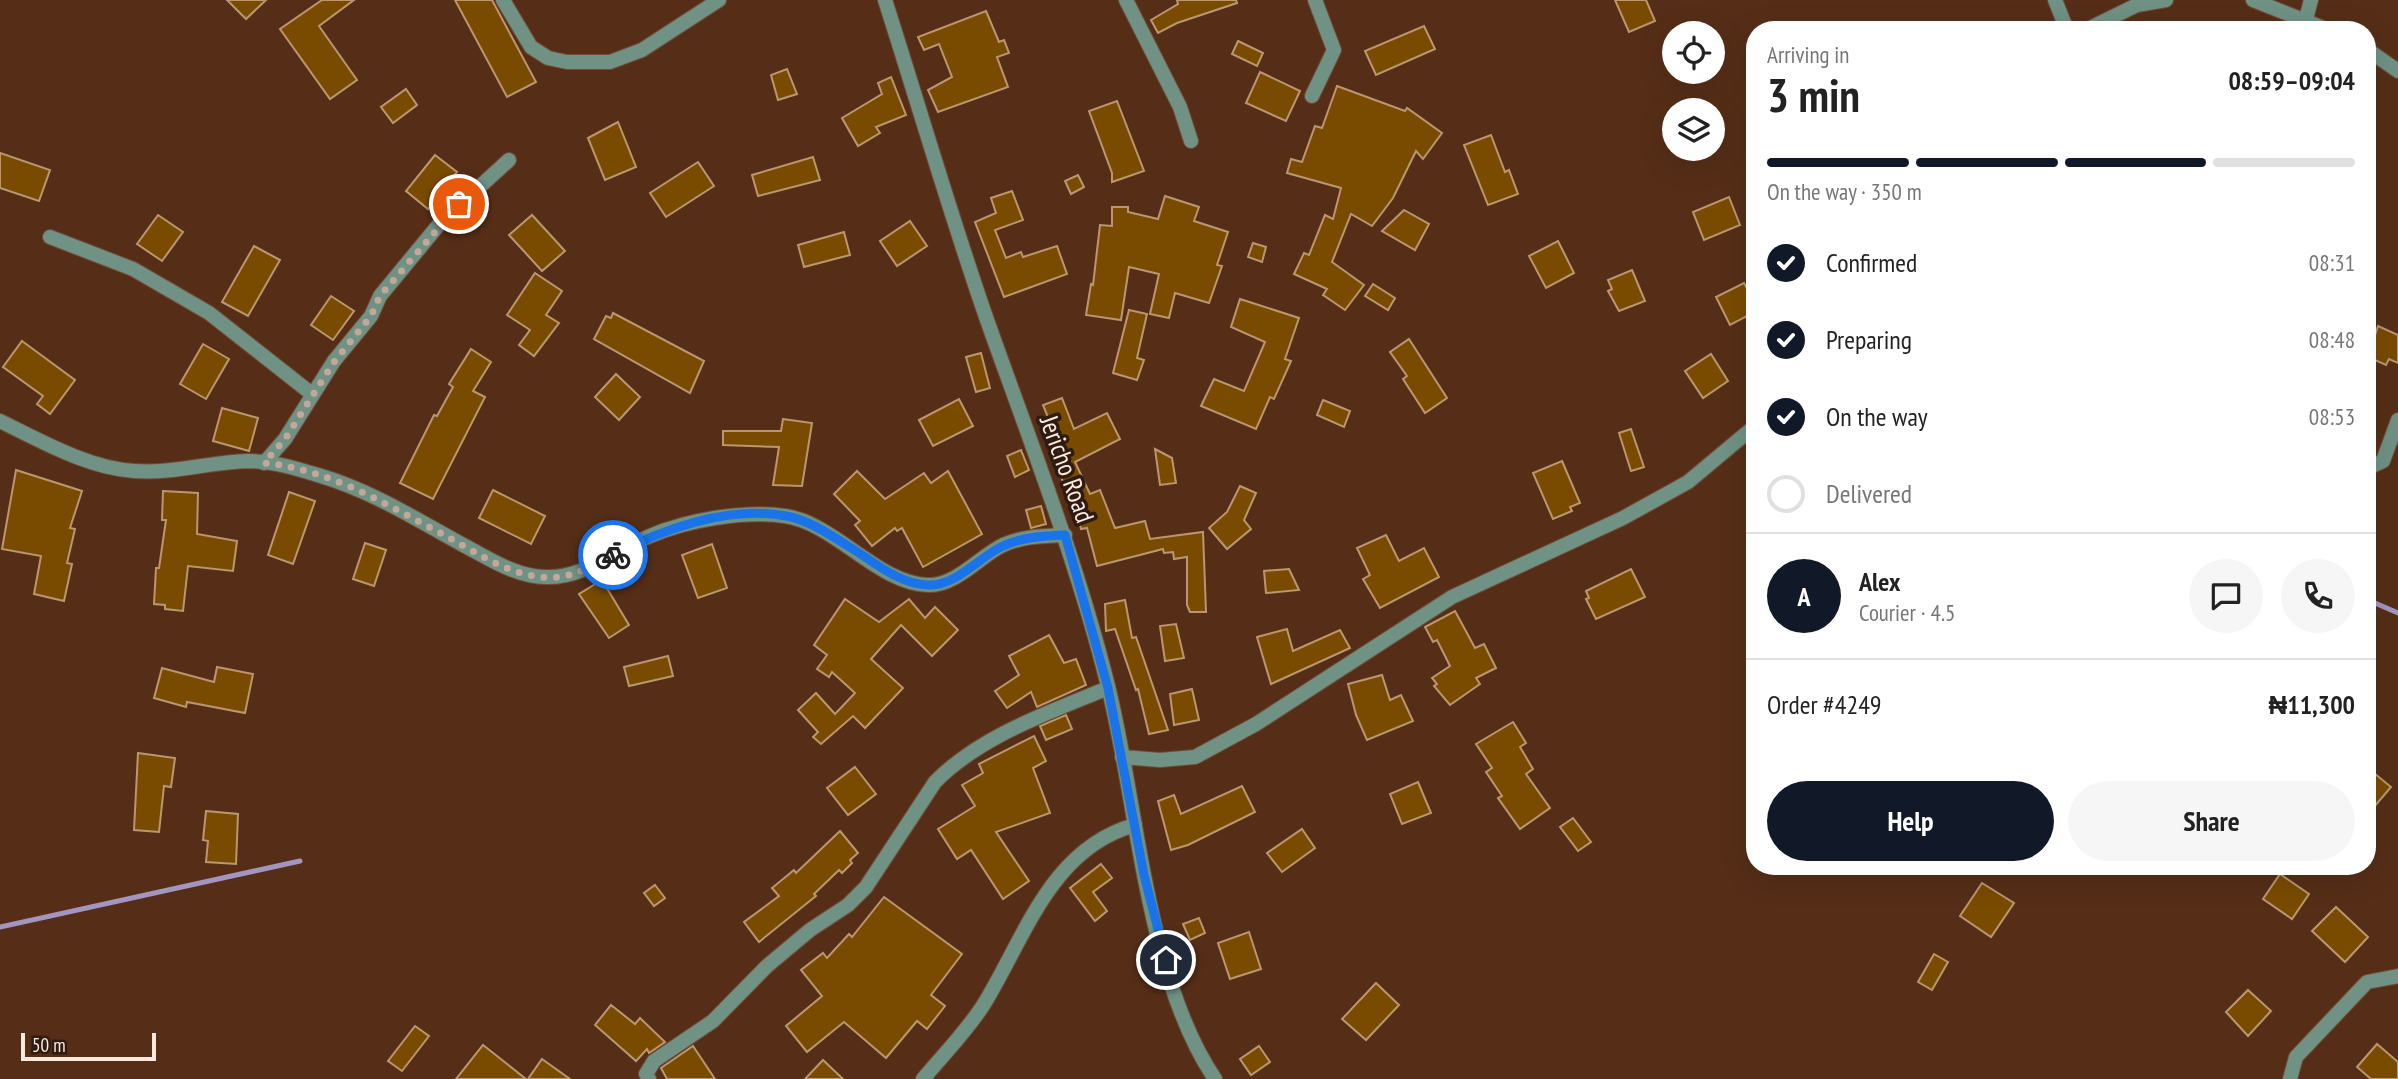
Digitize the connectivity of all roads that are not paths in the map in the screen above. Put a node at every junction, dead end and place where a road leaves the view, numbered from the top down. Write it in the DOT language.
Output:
graph roads {
  1 [pos="503,0"];
  2 [pos="719,0"];
  3 [pos="885,0"];
  4 [pos="1126,0"];
  5 [pos="1315,0"];
  6 [pos="2055,0"];
  7 [pos="2166,0"];
  8 [pos="2253,0"];
  9 [pos="2311,0"];
  10 [pos="2306,19"];
  11 [pos="2063,21"];
  12 [pos="2104,21"];
  13 [pos="2310,21"];
  14 [pos="2376,56"];
  15 [pos="2398,72"];
  16 [pos="1312,96"];
  17 [pos="1191,141"];
  18 [pos="509,160"];
  19 [pos="50,237"];
  20 [pos="312,394"];
  21 [pos="2398,420"];
  22 [pos="0,421"];
  23 [pos="1746,434"];
  24 [pos="264,463"];
  25 [pos="2376,464"];
  26 [pos="1065,535"];
  27 [pos="1108,688"];
  28 [pos="1122,757"];
  29 [pos="1135,825"];
  30 [pos="2398,976"];
  31 [pos="649,1079"];
  32 [pos="923,1079"];
  33 [pos="1215,1079"];
  34 [pos="2290,1079"];
  1 -- 2 [label="street"];
  3 -- 26 [label="street, Jericho Road"];
  4 -- 17 [label="street"];
  5 -- 16 [label="street"];
  6 -- 11 [label="street"];
  7 -- 12 [label="street"];
  8 -- 10 [label="street"];
  9 -- 10 [label="street"];
  10 -- 13 [label="street"];
  14 -- 15 [label="street"];
  18 -- 20 [label="street"];
  19 -- 20 [label="street"];
  20 -- 24 [label="street"];
  21 -- 25 [label="street"];
  22 -- 24 [label="street"];
  23 -- 28 [label="street"];
  24 -- 26 [label="street"];
  26 -- 27 [label="street, Jericho Road"];
  27 -- 28 [label="street, Jericho Road"];
  27 -- 31 [label="street"];
  28 -- 29 [label="street, Jericho Road"];
  29 -- 32 [label="street"];
  29 -- 33 [label="street, Jericho Road"];
  30 -- 34 [label="street"];
}
